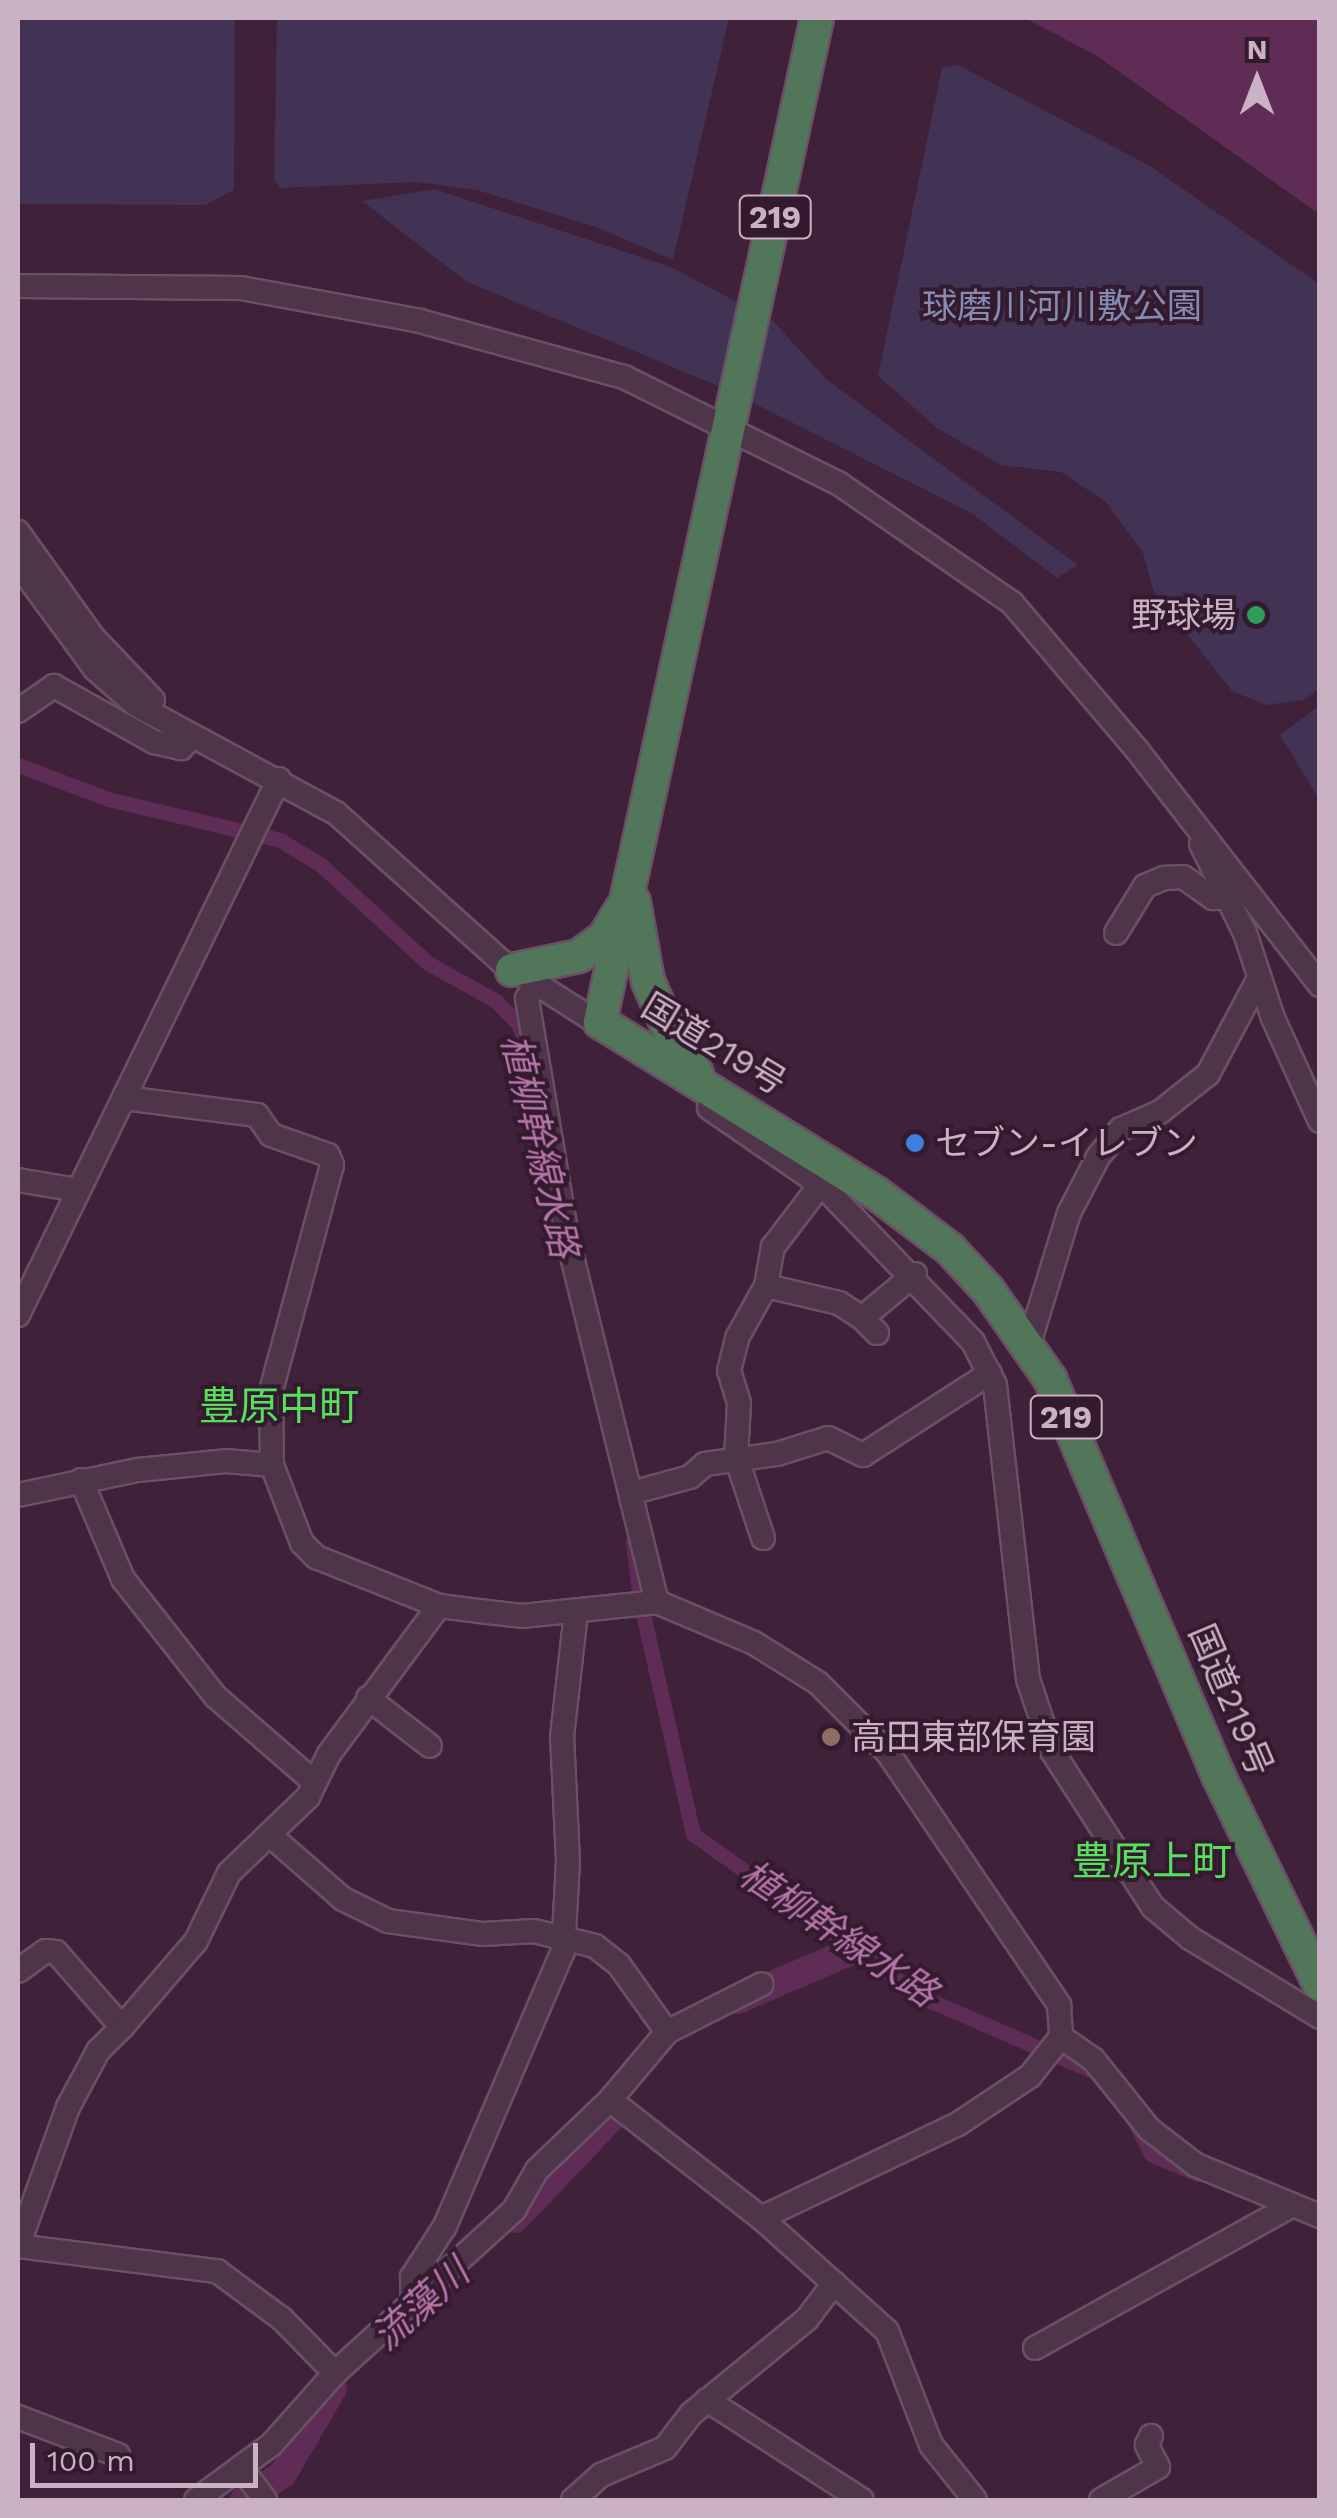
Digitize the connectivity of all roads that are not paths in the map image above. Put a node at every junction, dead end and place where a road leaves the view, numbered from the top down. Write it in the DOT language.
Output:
graph roads {
  1 [pos="817,18"];
  2 [pos="18,286"];
  3 [pos="729,436"];
  4 [pos="18,532"];
  5 [pos="18,564"];
  6 [pos="18,711"];
  7 [pos="191,738"];
  8 [pos="229,755"];
  9 [pos="279,779"];
  10 [pos="1192,820"];
  11 [pos="631,888"];
  12 [pos="1228,898"];
  13 [pos="1116,933"];
  14 [pos="523,978"];
  15 [pos="1259,978"];
  16 [pos="1320,985"];
  17 [pos="600,1022"];
  18 [pos="705,1084"];
  19 [pos="124,1098"];
  20 [pos="1320,1121"];
  21 [pos="18,1180"];
  22 [pos="820,1184"];
  23 [pos="77,1190"];
  24 [pos="914,1274"];
  25 [pos="766,1286"];
  26 [pos="18,1316"];
  27 [pos="1028,1347"];
  28 [pos="990,1374"];
  29 [pos="736,1457"];
  30 [pos="272,1465"];
  31 [pos="81,1480"];
  32 [pos="631,1493"];
  33 [pos="18,1494"];
  34 [pos="763,1538"];
  35 [pos="656,1602"];
  36 [pos="439,1606"];
  37 [pos="576,1612"];
  38 [pos="368,1698"];
  39 [pos="430,1746"];
  40 [pos="314,1782"];
  41 [pos="271,1836"];
  42 [pos="562,1937"];
  43 [pos="18,1970"];
  44 [pos="762,1984"];
  45 [pos="1320,1986"];
  46 [pos="1320,2017"];
  47 [pos="122,2027"];
  48 [pos="666,2032"];
  49 [pos="1061,2038"];
  50 [pos="610,2100"];
  51 [pos="1293,2205"];
  52 [pos="1320,2216"];
  53 [pos="762,2218"];
  54 [pos="18,2246"];
  55 [pos="834,2283"];
  56 [pos="412,2303"];
  57 [pos="1035,2348"];
  58 [pos="335,2373"];
  59 [pos="707,2400"];
  60 [pos="18,2417"];
  61 [pos="1151,2436"];
  62 [pos="118,2455"];
  63 [pos="241,2468"];
  64 [pos="262,2496"];
  65 [pos="196,2500"];
  66 [pos="573,2500"];
  67 [pos="862,2500"];
  68 [pos="975,2500"];
  69 [pos="1100,2500"];
  1 -- 3 [label="highway, 国道219号 / 219"];
  2 -- 3 [label="street"];
  3 -- 10 [label="street"];
  3 -- 11 [label="highway, 国道219号 / 219"];
  4 -- 8 [label="street"];
  5 -- 7 [label="street"];
  6 -- 7 [label="street"];
  7 -- 8 [label="street"];
  8 -- 9 [label="street"];
  9 -- 14 [label="street"];
  9 -- 19 [label="street"];
  10 -- 12 [label="street"];
  10 -- 16 [label="street"];
  11 -- 14 [label="highway"];
  11 -- 17 [label="highway, 国道219号 / 219"];
  11 -- 18 [label="highway"];
  12 -- 13 [label="street"];
  12 -- 15 [label="street"];
  14 -- 17 [label="street"];
  14 -- 32 [label="street"];
  15 -- 20 [label="street"];
  15 -- 27 [label="street"];
  17 -- 18 [label="highway, 国道219号 / 219"];
  17 -- 22 [label="street"];
  18 -- 27 [label="highway, 国道219号 / 219"];
  19 -- 23 [label="street"];
  19 -- 30 [label="street"];
  21 -- 23 [label="street"];
  22 -- 24 [label="street"];
  22 -- 25 [label="street"];
  23 -- 26 [label="street"];
  24 -- 25 [label="street"];
  24 -- 28 [label="street"];
  25 -- 29 [label="street"];
  27 -- 45 [label="highway, 国道219号 / 219"];
  28 -- 29 [label="street"];
  28 -- 46 [label="street"];
  29 -- 32 [label="street"];
  29 -- 34 [label="street"];
  30 -- 31 [label="street"];
  30 -- 36 [label="street"];
  31 -- 33 [label="street"];
  31 -- 40 [label="street"];
  32 -- 35 [label="street"];
  35 -- 37 [label="street"];
  35 -- 49 [label="street"];
  36 -- 37 [label="street"];
  36 -- 38 [label="street"];
  37 -- 42 [label="street"];
  38 -- 39 [label="street"];
  38 -- 40 [label="street"];
  40 -- 41 [label="street"];
  41 -- 42 [label="street"];
  41 -- 47 [label="street"];
  42 -- 48 [label="street"];
  42 -- 56 [label="street"];
  43 -- 47 [label="street"];
  44 -- 48 [label="street"];
  47 -- 54 [label="street"];
  48 -- 50 [label="street"];
  49 -- 51 [label="street"];
  49 -- 53 [label="street"];
  50 -- 53 [label="street"];
  50 -- 56 [label="street"];
  51 -- 52 [label="street"];
  51 -- 57 [label="street"];
  53 -- 55 [label="street"];
  54 -- 58 [label="street"];
  55 -- 59 [label="street"];
  55 -- 68 [label="street"];
  56 -- 58 [label="street"];
  58 -- 63 [label="street"];
  59 -- 66 [label="street"];
  59 -- 67 [label="street"];
  60 -- 62 [label="street"];
  61 -- 69 [label="street"];
  63 -- 64 [label="street"];
  63 -- 65 [label="street"];
}
